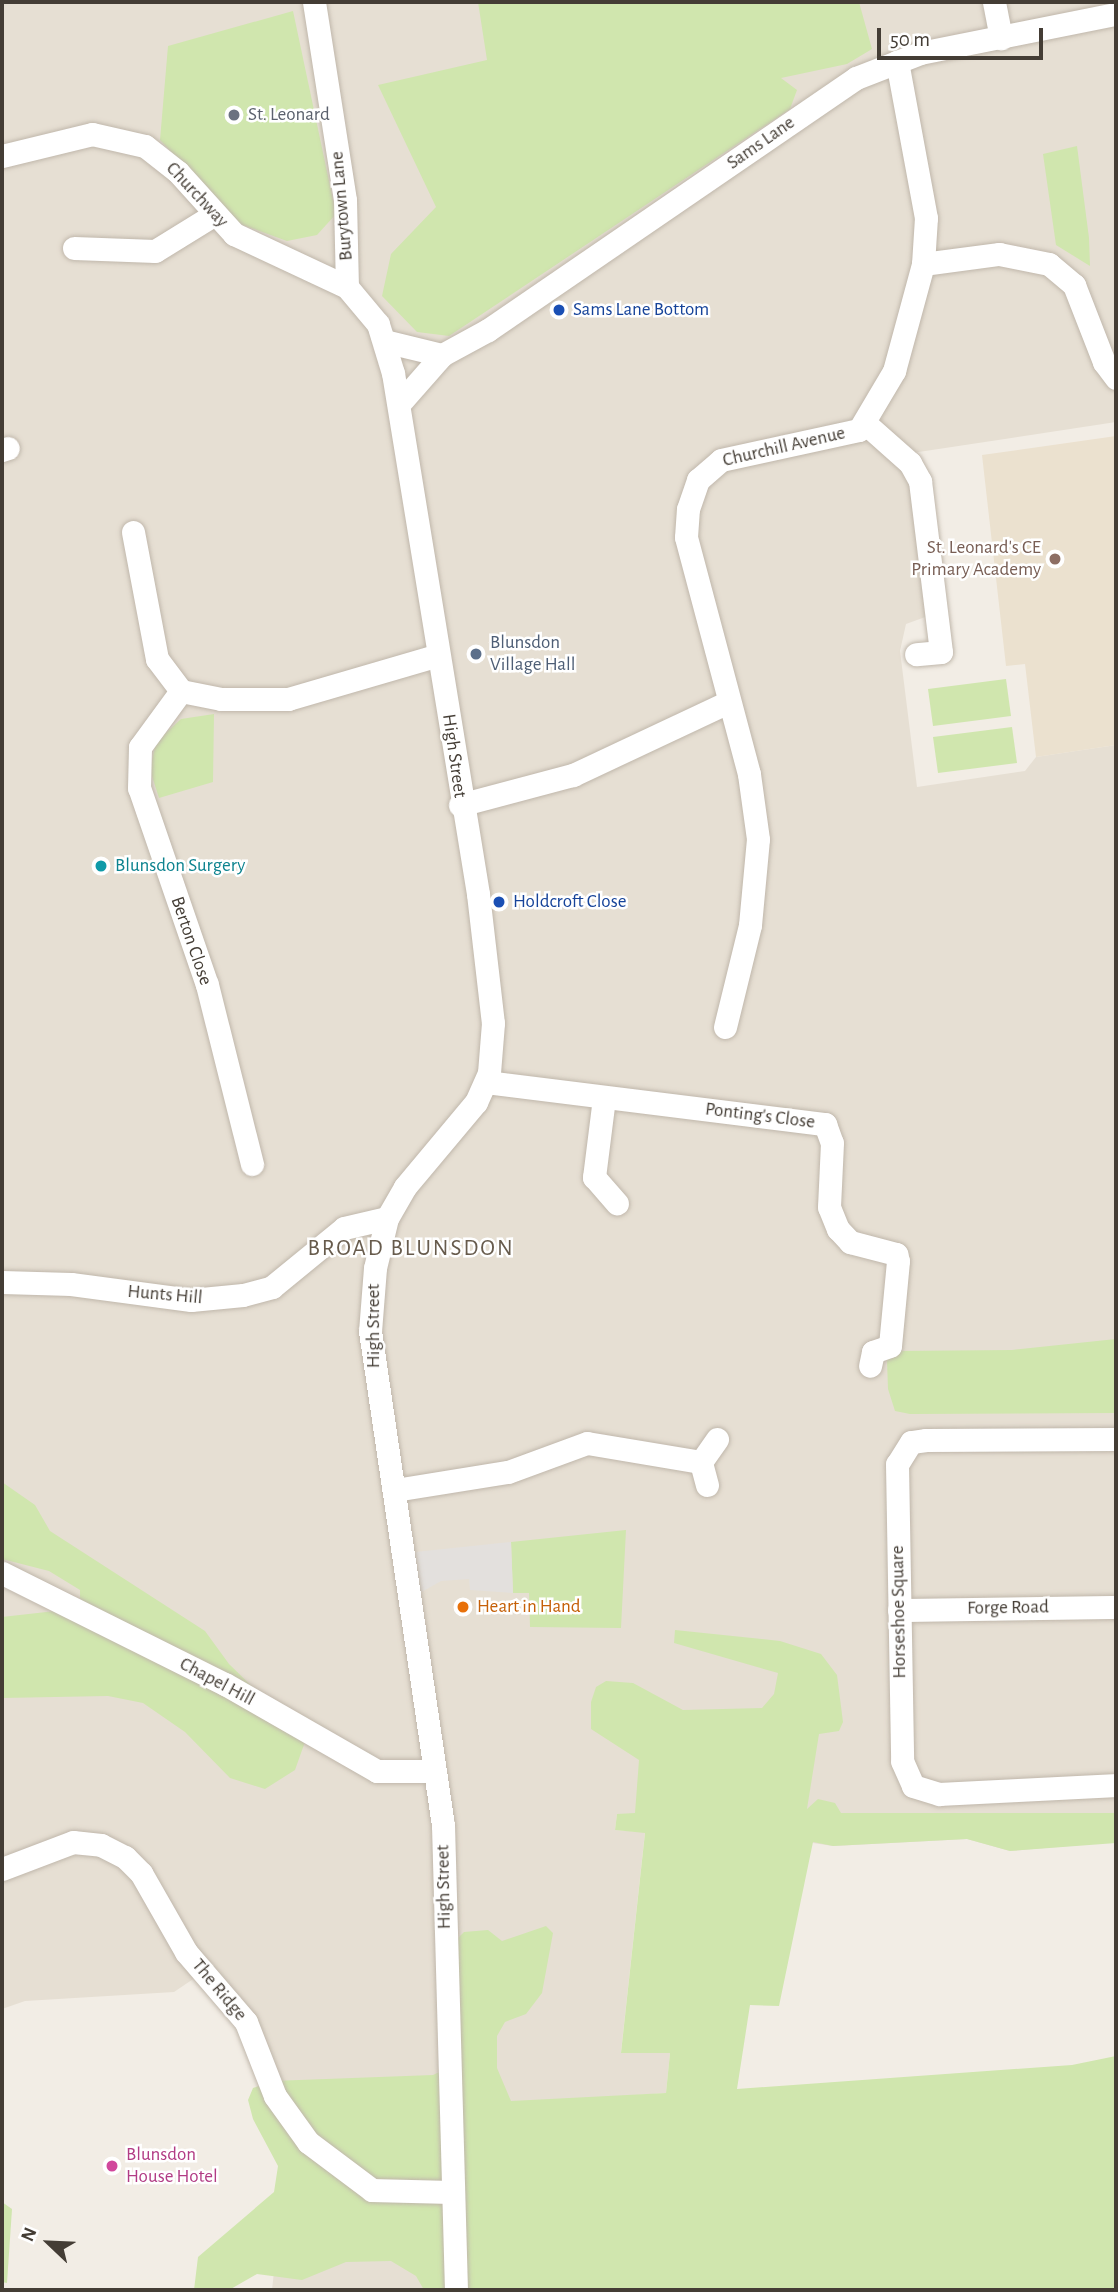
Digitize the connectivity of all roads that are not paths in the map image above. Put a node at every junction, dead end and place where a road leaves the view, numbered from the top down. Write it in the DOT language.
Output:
graph roads {
  1 [pos="314,2"];
  2 [pos="994,2"];
  3 [pos="1116,14"];
  4 [pos="1001,38"];
  5 [pos="897,62"];
  6 [pos="2,156"];
  7 [pos="215,214"];
  8 [pos="74,248"];
  9 [pos="923,264"];
  10 [pos="347,287"];
  11 [pos="384,341"];
  12 [pos="442,355"];
  13 [pos="1116,378"];
  14 [pos="399,404"];
  15 [pos="866,424"];
  16 [pos="133,531"];
  17 [pos="916,654"];
  18 [pos="438,655"];
  19 [pos="181,691"];
  20 [pos="728,702"];
  21 [pos="460,804"];
  22 [pos="725,1027"];
  23 [pos="486,1082"];
  24 [pos="604,1098"];
  25 [pos="252,1164"];
  26 [pos="617,1203"];
  27 [pos="387,1218"];
  28 [pos="2,1282"];
  29 [pos="870,1366"];
  30 [pos="717,1439"];
  31 [pos="1116,1439"];
  32 [pos="701,1462"];
  33 [pos="707,1485"];
  34 [pos="395,1490"];
  35 [pos="2,1573"];
  36 [pos="1116,1607"];
  37 [pos="899,1610"];
  38 [pos="434,1771"];
  39 [pos="1116,1785"];
  40 [pos="2,1869"];
  41 [pos="450,2192"];
  42 [pos="456,2290"];
  1 -- 10 [label="street, Burytown Lane"];
  2 -- 4 [label="street"];
  3 -- 4 [label="street, Sams Lane"];
  4 -- 5 [label="street, Sams Lane"];
  5 -- 9 [label="street, Churchill Avenue"];
  5 -- 12 [label="street, Sams Lane"];
  6 -- 7 [label="street, Churchway"];
  7 -- 8 [label="street"];
  7 -- 10 [label="street, Churchway"];
  9 -- 13 [label="street"];
  9 -- 15 [label="street, Churchill Avenue"];
  10 -- 11 [label="street, High Street"];
  11 -- 12 [label="street"];
  11 -- 14 [label="street, High Street"];
  12 -- 14 [label="street, Sams Lane"];
  14 -- 18 [label="street, High Street"];
  15 -- 17 [label="street"];
  15 -- 20 [label="street, Churchill Avenue"];
  16 -- 19 [label="street"];
  18 -- 19 [label="street"];
  18 -- 21 [label="street, High Street"];
  19 -- 25 [label="street, Berton Close"];
  20 -- 21 [label="street"];
  20 -- 22 [label="street"];
  21 -- 23 [label="street, High Street"];
  23 -- 24 [label="street, Ponting's Close"];
  23 -- 27 [label="street, High Street"];
  24 -- 26 [label="street"];
  24 -- 29 [label="street, Ponting's Close"];
  27 -- 28 [label="street, Hunts Hill"];
  27 -- 34 [label="street, High Street"];
  30 -- 32 [label="street"];
  31 -- 37 [label="street, Horseshoe Square"];
  32 -- 33 [label="street"];
  32 -- 34 [label="street"];
  34 -- 38 [label="street, High Street"];
  35 -- 38 [label="street, Chapel Hill"];
  36 -- 37 [label="street, Forge Road"];
  37 -- 39 [label="street, Horseshoe Square"];
  38 -- 41 [label="street, High Street"];
  40 -- 41 [label="street, The Ridge"];
  41 -- 42 [label="street, High Street"];
}
